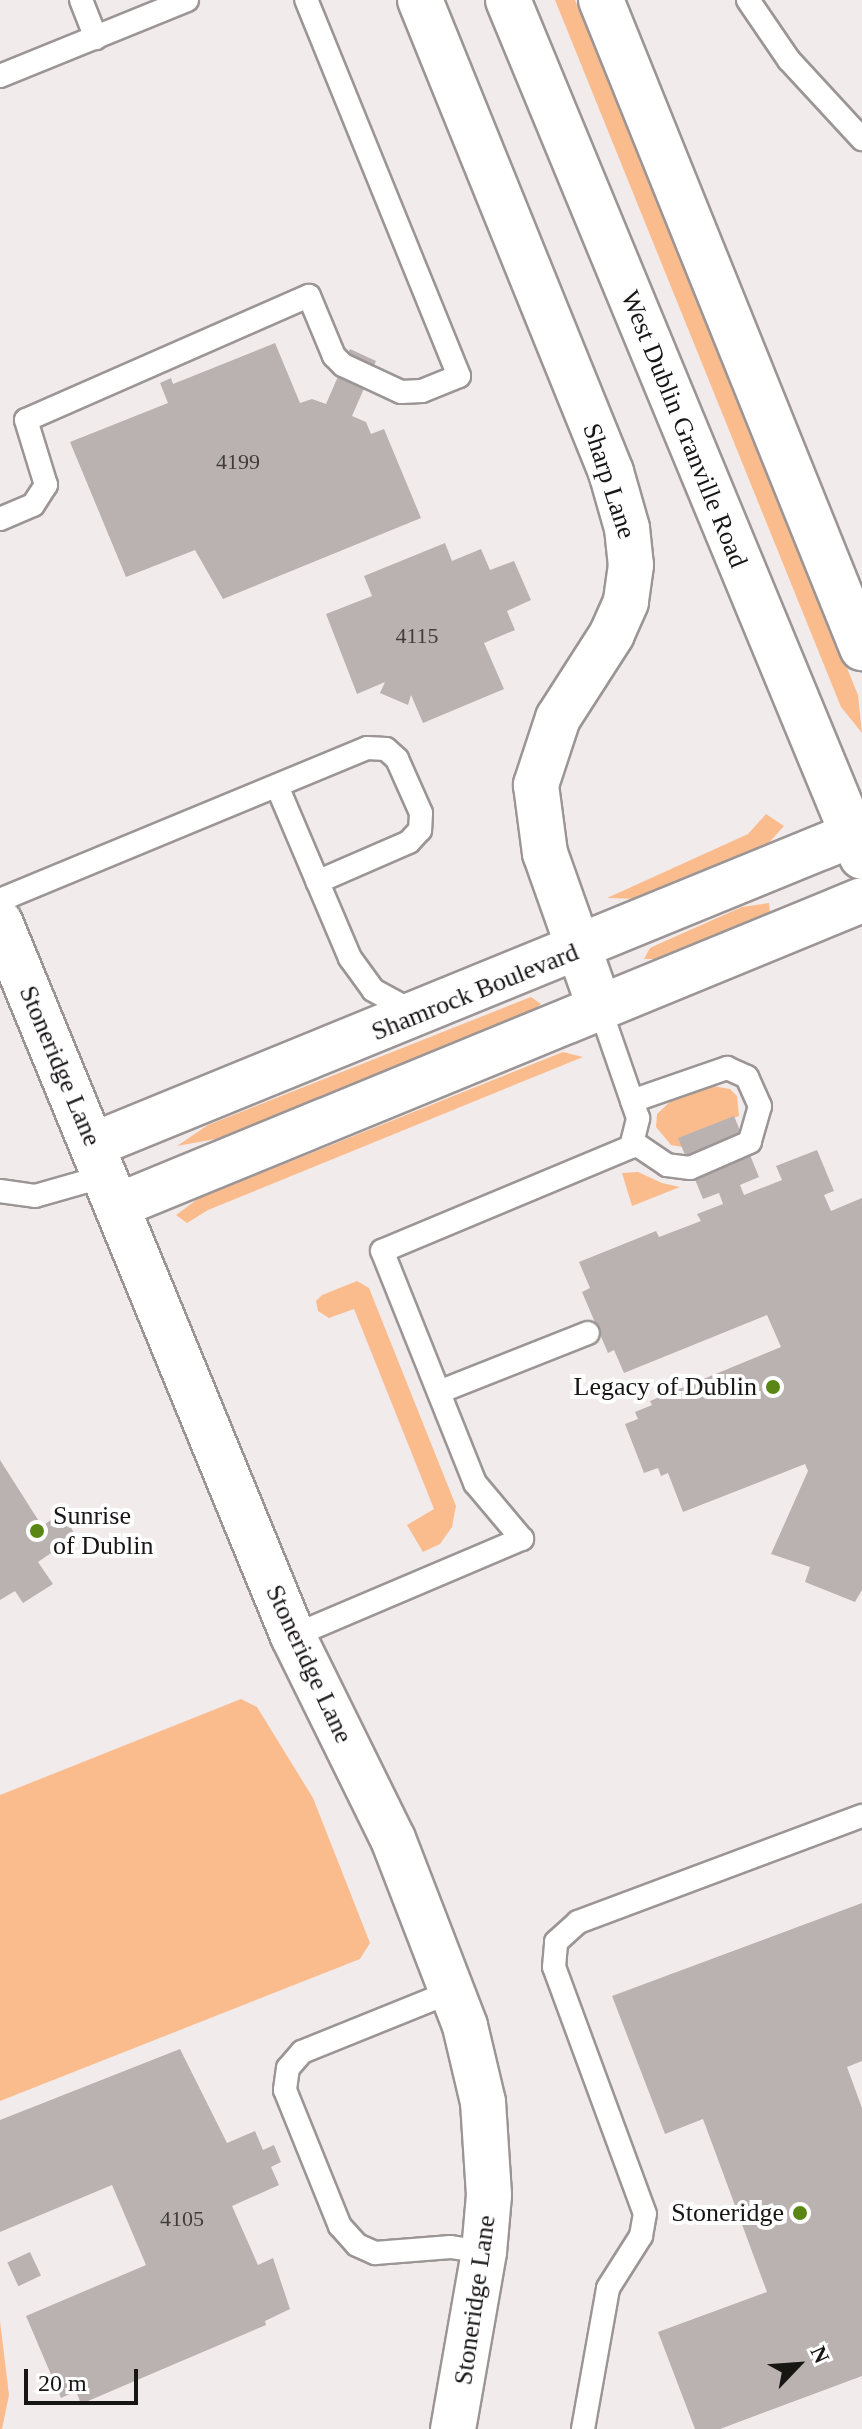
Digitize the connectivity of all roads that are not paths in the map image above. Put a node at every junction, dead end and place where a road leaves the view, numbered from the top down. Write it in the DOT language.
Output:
graph roads {
  1 [pos="81,0"];
  2 [pos="187,0"];
  3 [pos="306,0"];
  4 [pos="420,0"];
  5 [pos="508,0"];
  6 [pos="601,0"];
  7 [pos="748,0"];
  8 [pos="96,38"];
  9 [pos="0,76"];
  10 [pos="862,139"];
  11 [pos="0,519"];
  12 [pos="862,648"];
  13 [pos="277,786"];
  14 [pos="858,846"];
  15 [pos="317,882"];
  16 [pos="0,900"];
  17 [pos="862,900"];
  18 [pos="0,922"];
  19 [pos="579,950"];
  20 [pos="600,1008"];
  21 [pos="429,1010"];
  22 [pos="632,1101"];
  23 [pos="634,1143"];
  24 [pos="105,1176"];
  25 [pos="0,1191"];
  26 [pos="588,1333"];
  27 [pos="439,1392"];
  28 [pos="293,1636"];
  29 [pos="862,1816"];
  30 [pos="453,1991"];
  31 [pos="484,2252"];
  32 [pos="453,2429"];
  33 [pos="583,2429"];
  1 -- 8 [label="lane"];
  2 -- 8 [label="lane"];
  3 -- 11 [label="lane"];
  4 -- 19 [label="street, Sharp Lane"];
  5 -- 14 [label="street, West Dublin Granville Road"];
  6 -- 12 [label="street"];
  7 -- 10 [label="lane"];
  8 -- 9 [label="lane"];
  13 -- 15 [label="lane"];
  13 -- 15 [label="lane"];
  13 -- 16 [label="lane"];
  14 -- 19 [label="street, Shamrock Boulevard"];
  15 -- 21 [label="lane"];
  17 -- 20 [label="street"];
  18 -- 24 [label="street, Stoneridge Lane"];
  19 -- 20 [label="street, Sharp Lane"];
  19 -- 21 [label="street, Shamrock Boulevard"];
  20 -- 22 [label="lane"];
  20 -- 24 [label="street"];
  21 -- 24 [label="street, Shamrock Boulevard"];
  22 -- 23 [label="lane"];
  22 -- 23 [label="lane"];
  23 -- 27 [label="lane"];
  24 -- 25 [label="lane"];
  24 -- 28 [label="street, Stoneridge Lane"];
  26 -- 27 [label="lane"];
  27 -- 28 [label="lane"];
  28 -- 30 [label="street, Stoneridge Lane"];
  29 -- 33 [label="lane"];
  30 -- 31 [label="street, Stoneridge Lane"];
  30 -- 31 [label="lane"];
  31 -- 32 [label="street, Stoneridge Lane"];
}
